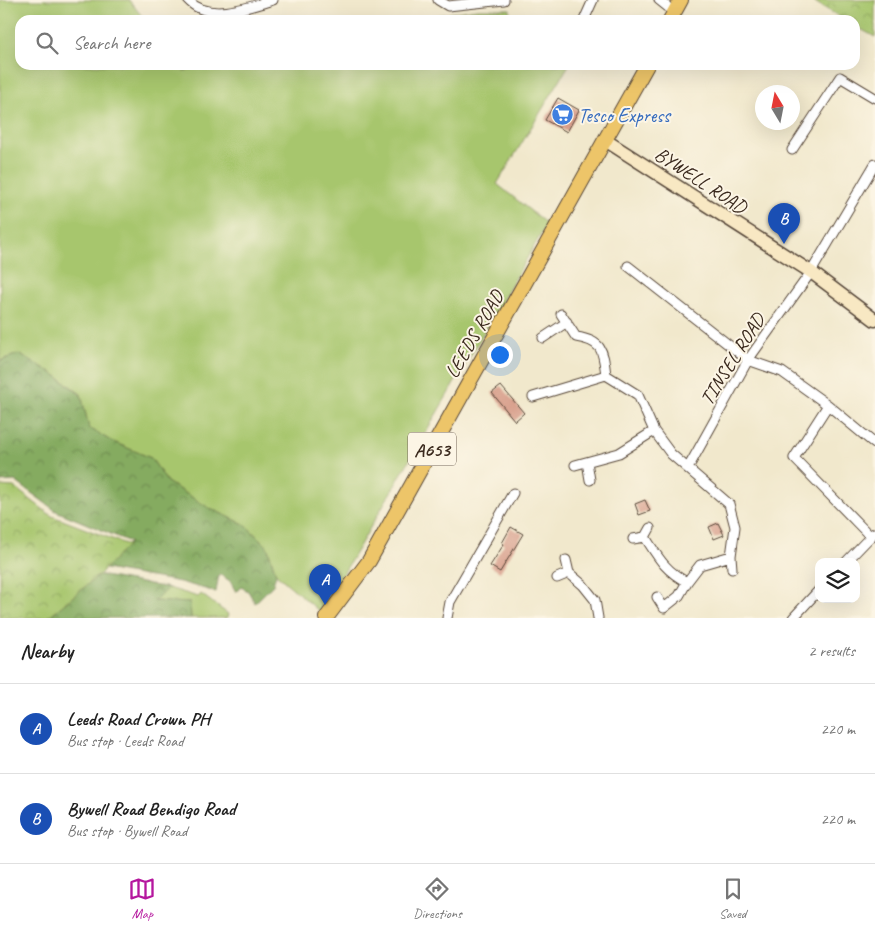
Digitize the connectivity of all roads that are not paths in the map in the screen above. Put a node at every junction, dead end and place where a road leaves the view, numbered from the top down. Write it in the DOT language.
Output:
graph roads {
  1 [pos="188,0"];
  2 [pos="273,0"];
  3 [pos="438,0"];
  4 [pos="504,0"];
  5 [pos="593,0"];
  6 [pos="659,0"];
  7 [pos="675,11"];
  8 [pos="586,15"];
  9 [pos="644,70"];
  10 [pos="875,98"];
  11 [pos="605,140"];
  12 [pos="792,150"];
  13 [pos="875,164"];
  14 [pos="628,266"];
  15 [pos="811,272"];
  16 [pos="561,314"];
  17 [pos="875,320"];
  18 [pos="568,322"];
  19 [pos="543,338"];
  20 [pos="748,360"];
  21 [pos="606,375"];
  22 [pos="534,396"];
  23 [pos="828,406"];
  24 [pos="654,431"];
  25 [pos="875,444"];
  26 [pos="587,462"];
  27 [pos="575,465"];
  28 [pos="688,468"];
  29 [pos="590,480"];
  30 [pos="513,494"];
  31 [pos="650,528"];
  32 [pos="873,535"];
  33 [pos="645,537"];
  34 [pos="633,539"];
  35 [pos="731,556"];
  36 [pos="850,558"];
  37 [pos="566,560"];
  38 [pos="732,569"];
  39 [pos="569,573"];
  40 [pos="556,578"];
  41 [pos="686,582"];
  42 [pos="815,594"];
  43 [pos="657,597"];
  44 [pos="795,617"];
  45 [pos="326,618"];
  46 [pos="447,618"];
  47 [pos="598,618"];
  1 -- 2 [label="street"];
  3 -- 4 [label="street"];
  5 -- 8 [label="street"];
  6 -- 7 [label="street"];
  9 -- 11 [label="main road, LEEDS ROAD / A653"];
  10 -- 12 [label="street"];
  11 -- 15 [label="street, BYWELL ROAD"];
  11 -- 45 [label="main road, LEEDS ROAD / A653"];
  13 -- 15 [label="street, TINSEL ROAD"];
  14 -- 20 [label="street"];
  15 -- 17 [label="street, BYWELL ROAD"];
  15 -- 20 [label="street, TINSEL ROAD"];
  16 -- 18 [label="street"];
  18 -- 19 [label="street"];
  18 -- 21 [label="street"];
  20 -- 23 [label="street"];
  20 -- 28 [label="street, TINSEL ROAD"];
  21 -- 22 [label="street"];
  21 -- 24 [label="street"];
  23 -- 25 [label="street"];
  23 -- 32 [label="street"];
  24 -- 26 [label="street"];
  24 -- 28 [label="street"];
  26 -- 27 [label="street"];
  26 -- 29 [label="street"];
  28 -- 35 [label="street"];
  30 -- 46 [label="street"];
  31 -- 33 [label="street"];
  32 -- 36 [label="street"];
  33 -- 34 [label="street"];
  33 -- 41 [label="street"];
  35 -- 38 [label="street"];
  35 -- 41 [label="street"];
  37 -- 39 [label="street"];
  39 -- 40 [label="street"];
  39 -- 47 [label="street"];
  41 -- 43 [label="street"];
  42 -- 44 [label="street"];
}
